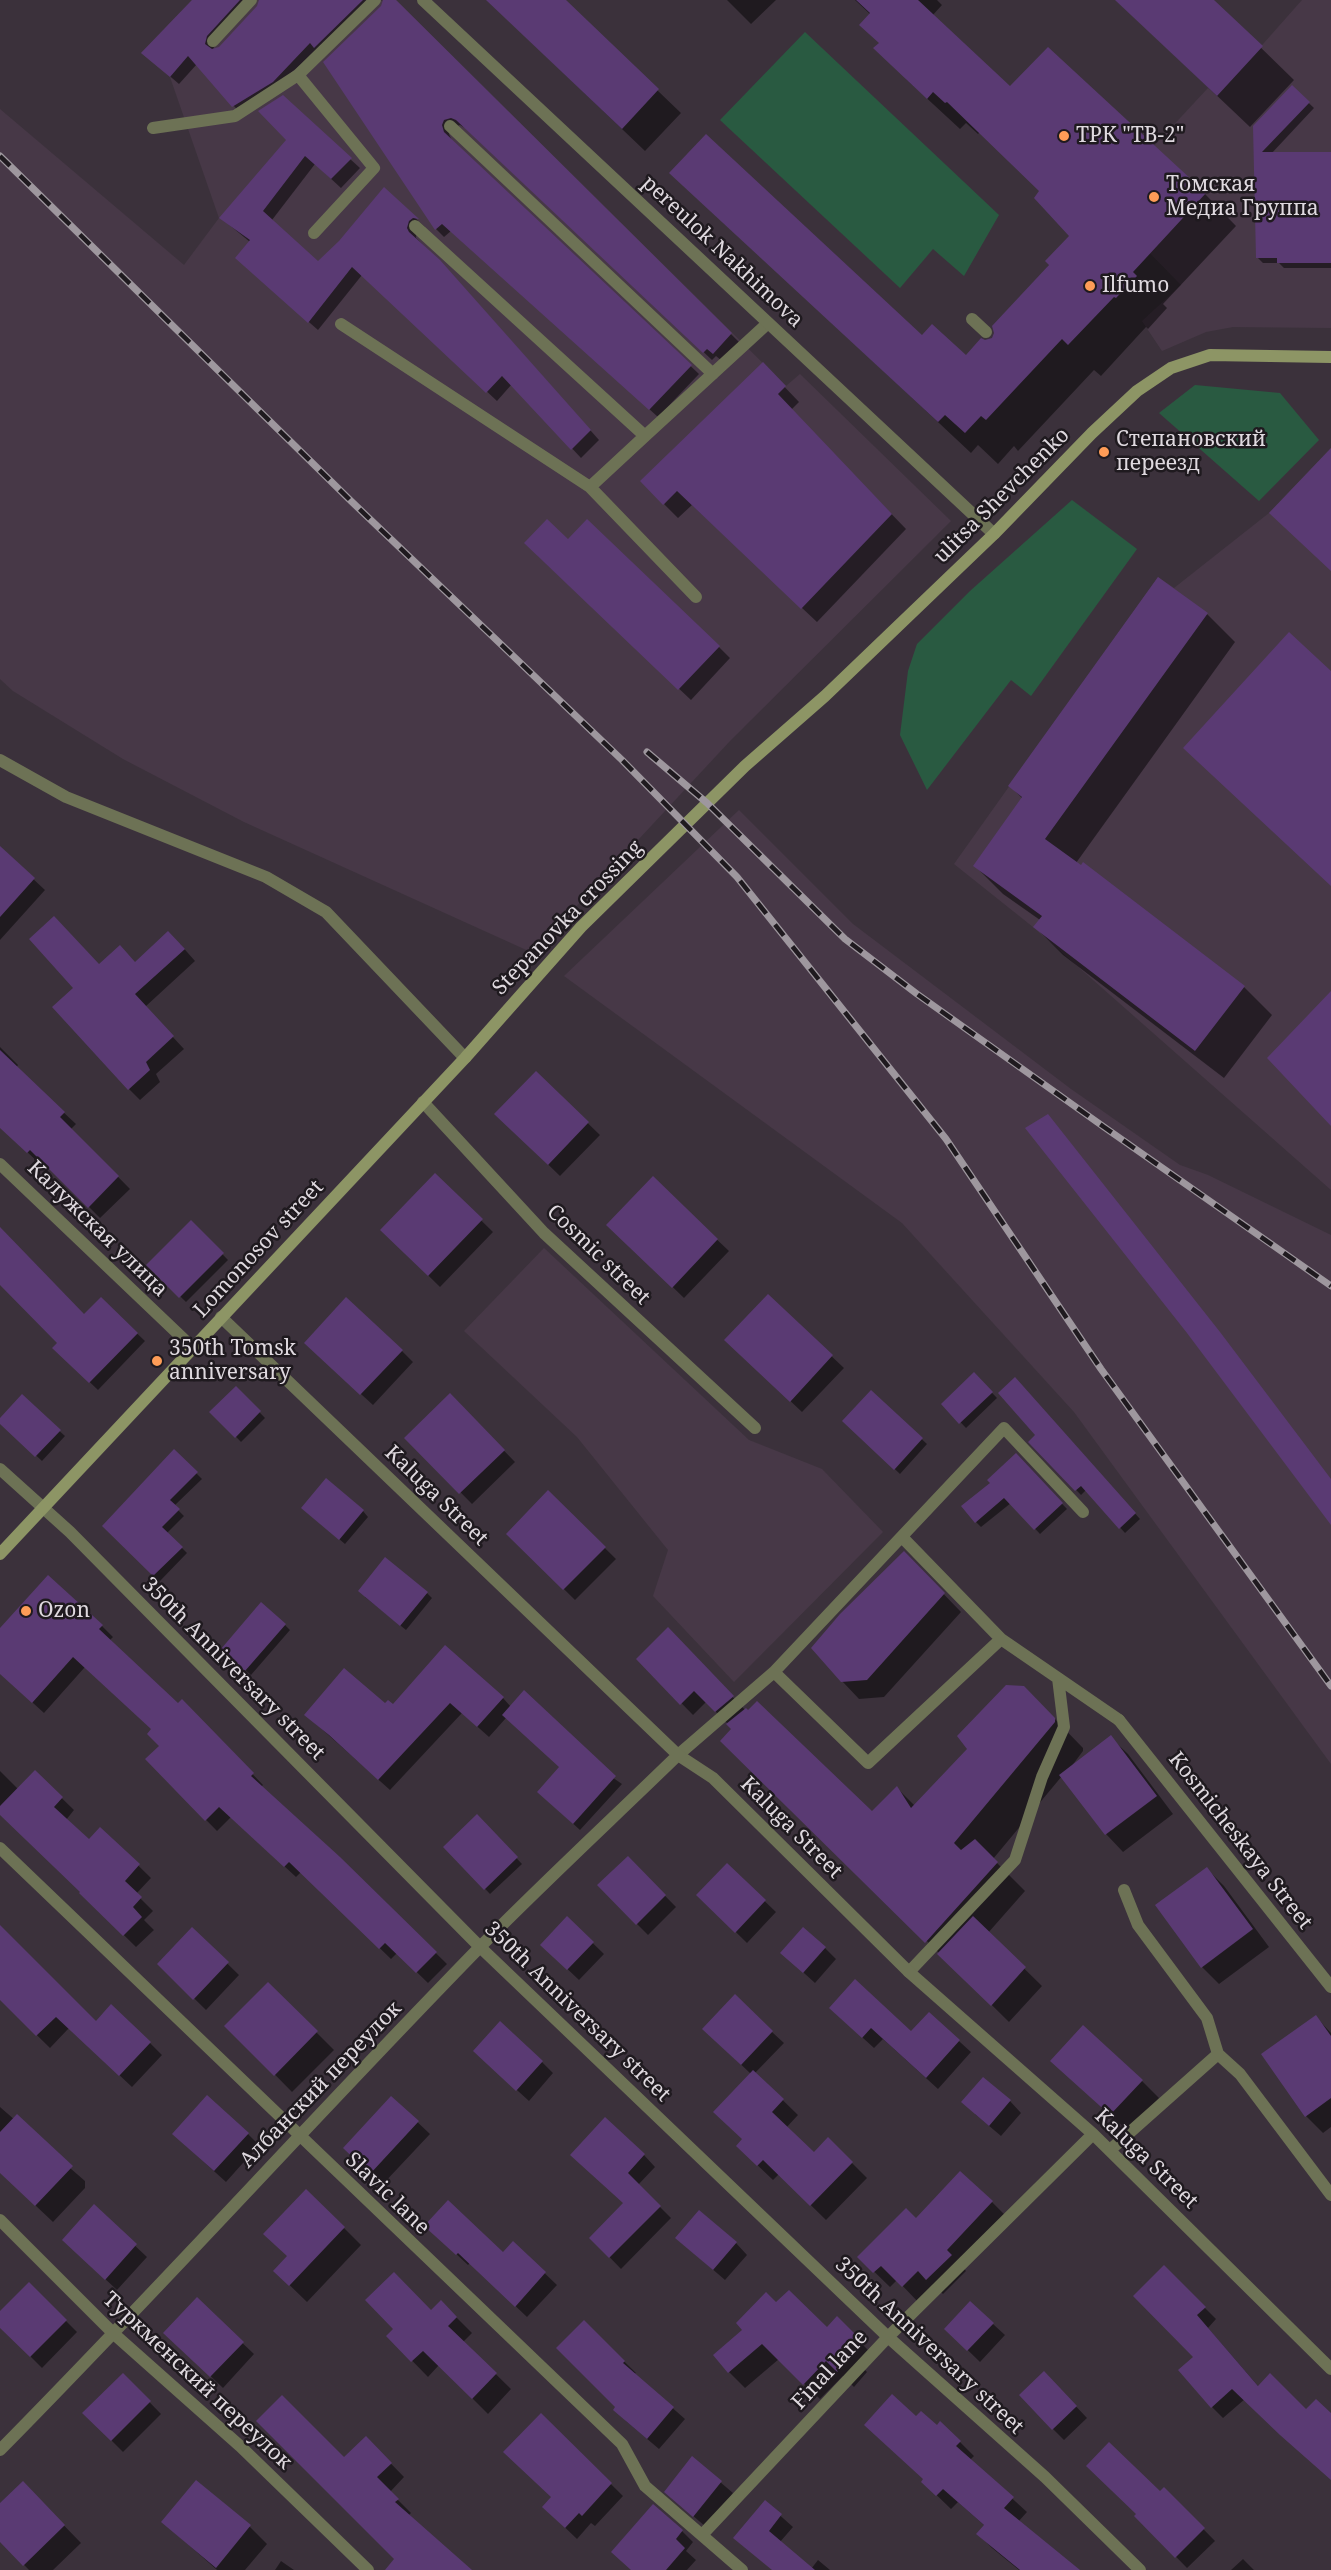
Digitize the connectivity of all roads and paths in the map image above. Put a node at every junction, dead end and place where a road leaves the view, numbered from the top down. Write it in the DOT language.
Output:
graph roads {
  1 [pos="251,0"];
  2 [pos="375,0"];
  3 [pos="423,0"];
  4 [pos="213,41"];
  5 [pos="298,75"];
  6 [pos="450,126"];
  7 [pos="153,128"];
  8 [pos="415,226"];
  9 [pos="314,233"];
  10 [pos="972,319"];
  11 [pos="768,323"];
  12 [pos="341,324"];
  13 [pos="986,332"];
  14 [pos="1331,357"];
  15 [pos="712,374"];
  16 [pos="645,436"];
  17 [pos="590,487"];
  18 [pos="994,534"];
  19 [pos="696,597"];
  20 [pos="0,760"];
  21 [pos="745,766"];
  22 [pos="465,1058"];
  23 [pos="423,1102"];
  24 [pos="0,1164"];
  25 [pos="221,1317"];
  26 [pos="193,1348"];
  27 [pos="755,1428"];
  28 [pos="0,1468"];
  29 [pos="44,1509"];
  30 [pos="1083,1512"];
  31 [pos="902,1537"];
  32 [pos="0,1554"];
  33 [pos="1001,1639"];
  34 [pos="774,1672"];
  35 [pos="1058,1678"];
  36 [pos="678,1755"];
  37 [pos="0,1848"];
  38 [pos="1124,1890"];
  39 [pos="480,1947"];
  40 [pos="909,1972"];
  41 [pos="1331,1987"];
  42 [pos="1218,2054"];
  43 [pos="1093,2134"];
  44 [pos="298,2136"];
  45 [pos="1110,2150"];
  46 [pos="1331,2195"];
  47 [pos="0,2220"];
  48 [pos="114,2334"];
  49 [pos="888,2337"];
  50 [pos="1331,2369"];
  51 [pos="0,2450"];
  52 [pos="702,2535"];
  53 [pos="368,2570"];
  54 [pos="742,2570"];
  55 [pos="1140,2570"];
  1 -- 4 [label="street"];
  2 -- 5 [label="street"];
  3 -- 11 [label="street, pereulok Nakhimova"];
  5 -- 7 [label="street"];
  5 -- 9 [label="street"];
  6 -- 15 [label="street"];
  8 -- 16 [label="street"];
  10 -- 13 [label="street"];
  11 -- 15 [label="street"];
  11 -- 18 [label="street, pereulok Nakhimova"];
  12 -- 17 [label="street"];
  14 -- 18 [label="street, ulitsa Shevchenko"];
  15 -- 16 [label="street"];
  16 -- 17 [label="street"];
  17 -- 19 [label="street"];
  18 -- 21 [label="street, ulitsa Shevchenko"];
  20 -- 22 [label="street"];
  21 -- 22 [label="street, Stepanovka crossing"];
  22 -- 23 [label="street, Stepanovka crossing"];
  23 -- 25 [label="street, Lomonosov street"];
  23 -- 27 [label="street, Cosmic street"];
  24 -- 26 [label="street, Калужская улица"];
  25 -- 26 [label="street, Lomonosov street"];
  25 -- 36 [label="street, Kaluga Street"];
  26 -- 29 [label="street, Lomonosov street"];
  28 -- 29 [label="street, 350th Anniversary street"];
  29 -- 32 [label="street, Lomonosov street"];
  29 -- 39 [label="street, 350th Anniversary street"];
  30 -- 31 [label="street, Албанский переулок"];
  31 -- 33 [label="street, Kosmicheskaya Street"];
  31 -- 34 [label="street, Албанский переулок"];
  33 -- 34 [label="street"];
  33 -- 35 [label="street, Kosmicheskaya Street"];
  34 -- 36 [label="street, Албанский переулок"];
  35 -- 40 [label="street"];
  35 -- 41 [label="street, Kosmicheskaya Street"];
  36 -- 39 [label="street, Албанский переулок"];
  36 -- 40 [label="street, Kaluga Street"];
  37 -- 44 [label="street, Slavic lane"];
  38 -- 42 [label="street"];
  39 -- 44 [label="street, Албанский переулок"];
  39 -- 49 [label="street, 350th Anniversary street"];
  40 -- 43 [label="street, Kaluga Street"];
  42 -- 45 [label="street"];
  42 -- 46 [label="street"];
  43 -- 45 [label="street, Kaluga Street"];
  43 -- 49 [label="street, Final lane"];
  44 -- 48 [label="street, Албанский переулок"];
  44 -- 52 [label="street, Slavic lane"];
  45 -- 50 [label="street, Kaluga Street"];
  47 -- 48 [label="street, Туркменский переулок"];
  48 -- 51 [label="street, Албанский переулок"];
  48 -- 53 [label="street, Туркменский переулок"];
  49 -- 52 [label="street, Final lane"];
  49 -- 55 [label="street, 350th Anniversary street"];
  52 -- 54 [label="street, Slavic lane"];
}
